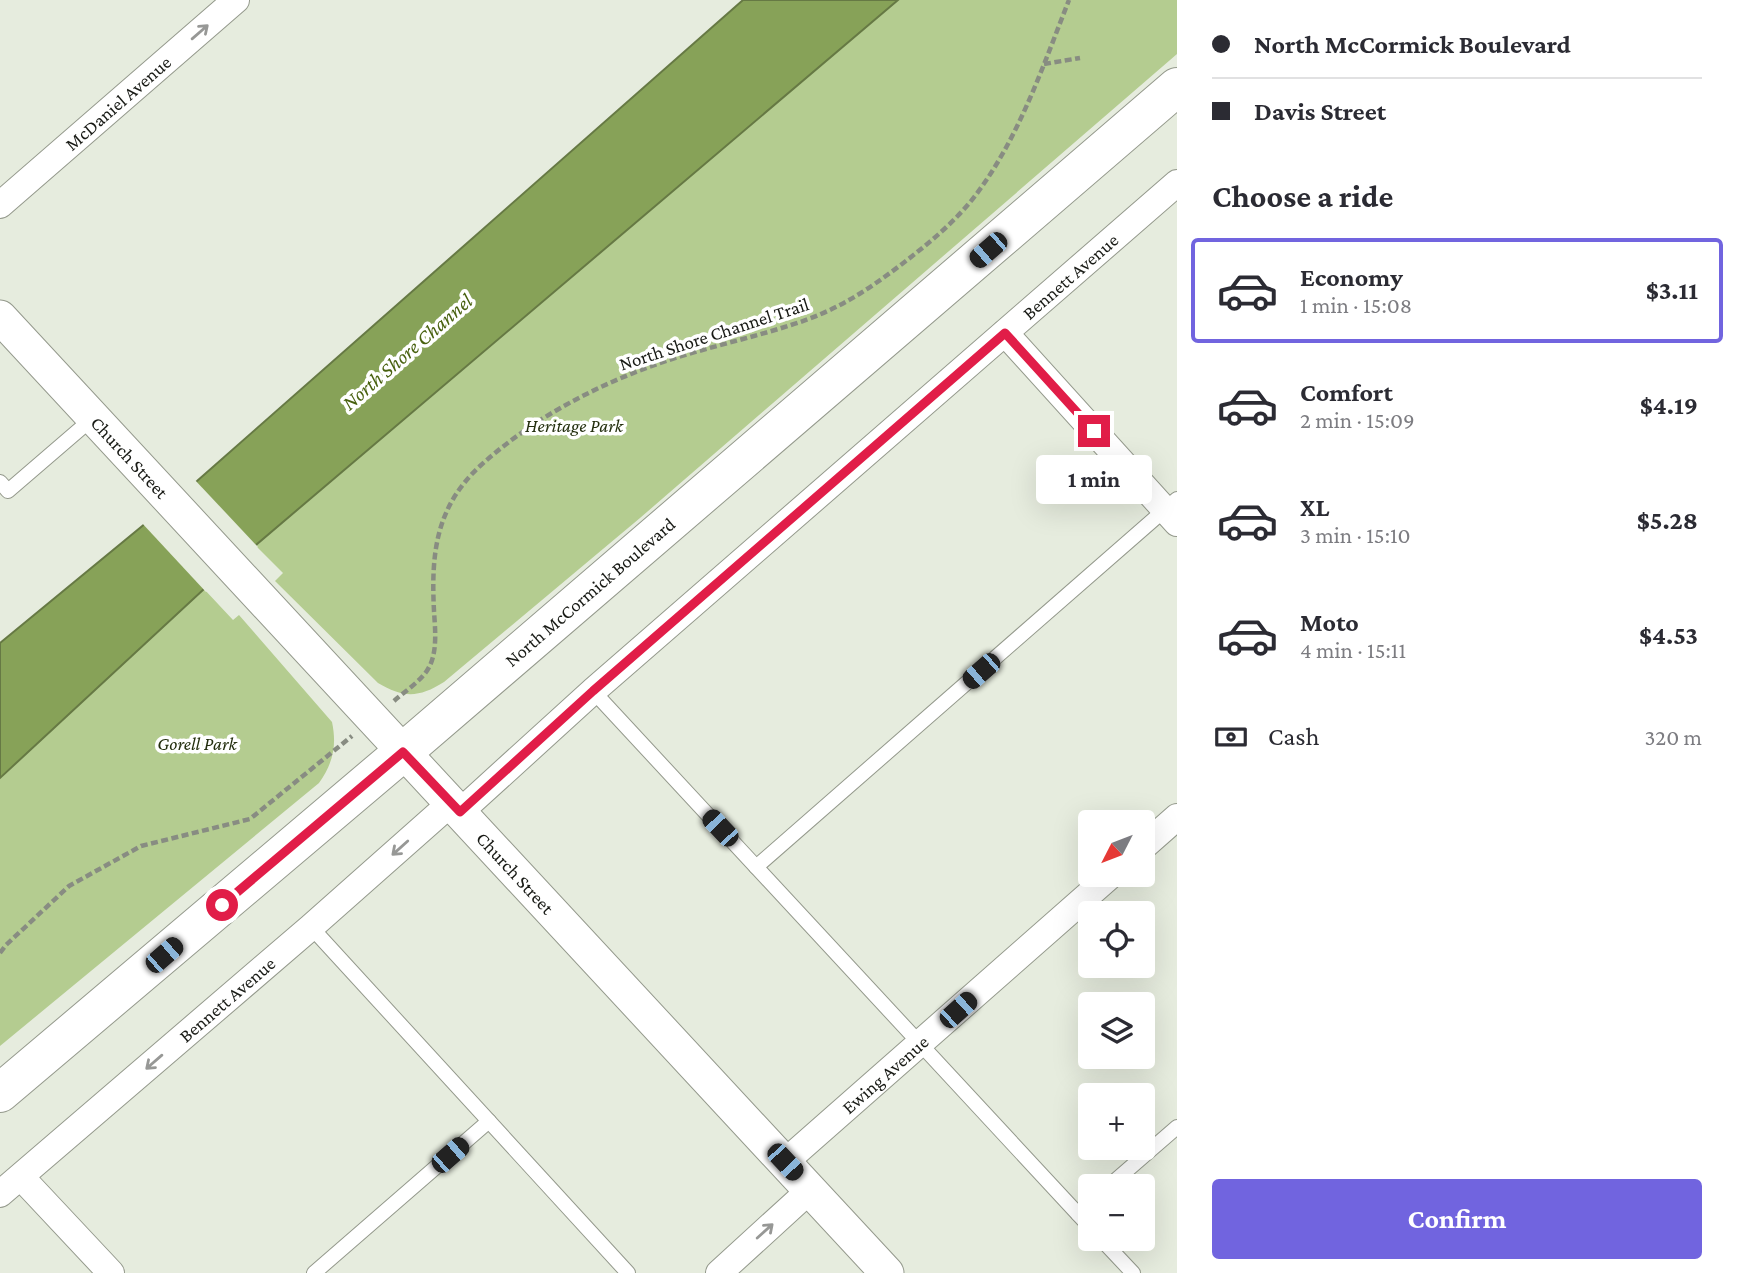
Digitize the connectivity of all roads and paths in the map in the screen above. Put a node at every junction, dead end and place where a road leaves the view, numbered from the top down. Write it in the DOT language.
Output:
graph roads {
  1 [pos="236,0"];
  2 [pos="1069,0"];
  3 [pos="1080,58"];
  4 [pos="1044,64"];
  5 [pos="1177,87"];
  6 [pos="1177,183"];
  7 [pos="0,205"];
  8 [pos="0,317"];
  9 [pos="1005,333"];
  10 [pos="94,417"];
  11 [pos="0,482"];
  12 [pos="1173,511"];
  13 [pos="593,691"];
  14 [pos="403,694"];
  15 [pos="334,751"];
  16 [pos="403,752"];
  17 [pos="456,808"];
  18 [pos="1177,817"];
  19 [pos="1155,836"];
  20 [pos="756,867"];
  21 [pos="1097,887"];
  22 [pos="311,927"];
  23 [pos="0,953"];
  24 [pos="919,1044"];
  25 [pos="0,1093"];
  26 [pos="489,1121"];
  27 [pos="1177,1127"];
  28 [pos="785,1162"];
  29 [pos="1123,1174"];
  30 [pos="21,1177"];
  31 [pos="810,1190"];
  32 [pos="0,1194"];
  33 [pos="1077,1214"];
  34 [pos="1112,1251"];
  35 [pos="111,1273"];
  36 [pos="314,1273"];
  37 [pos="628,1273"];
  38 [pos="719,1273"];
  39 [pos="887,1273"];
  40 [pos="1133,1273"];
  7 -- 1 [label="street, McDaniel Avenue, one-way"];
  2 -- 4 [label="path, North Shore Channel Trail"];
  3 -- 4 [label="path"];
  4 -- 14 [label="path, North Shore Channel Trail"];
  5 -- 16 [label="main road, North McCormick Boulevard"];
  6 -- 9 [label="street, Bennett Avenue"];
  8 -- 10 [label="street, Church Street"];
  9 -- 12 [label="street"];
  9 -- 13 [label="street, Bennett Avenue"];
  10 -- 11 [label="lane"];
  10 -- 16 [label="street, Church Street"];
  12 -- 20 [label="lane"];
  13 -- 17 [label="street, Bennett Avenue"];
  13 -- 20 [label="lane"];
  15 -- 23 [label="path"];
  16 -- 17 [label="street, Church Street"];
  16 -- 25 [label="main road, North McCormick Boulevard"];
  17 -- 22 [label="street, Bennett Avenue, one-way"];
  17 -- 28 [label="street, Church Street"];
  18 -- 19 [label="street"];
  20 -- 24 [label="lane"];
  21 -- 24 [label="street, Ewing Avenue"];
  22 -- 26 [label="lane"];
  22 -- 30 [label="street, Bennett Avenue, one-way"];
  24 -- 28 [label="street, Ewing Avenue"];
  24 -- 33 [label="lane"];
  26 -- 36 [label="lane"];
  26 -- 37 [label="lane"];
  27 -- 29 [label="lane"];
  28 -- 31 [label="street, Church Street"];
  30 -- 32 [label="street, Bennett Avenue"];
  30 -- 35 [label="street"];
  38 -- 31 [label="street, one-way"];
  31 -- 39 [label="street, Church Street"];
  34 -- 40 [label="lane"];
}
